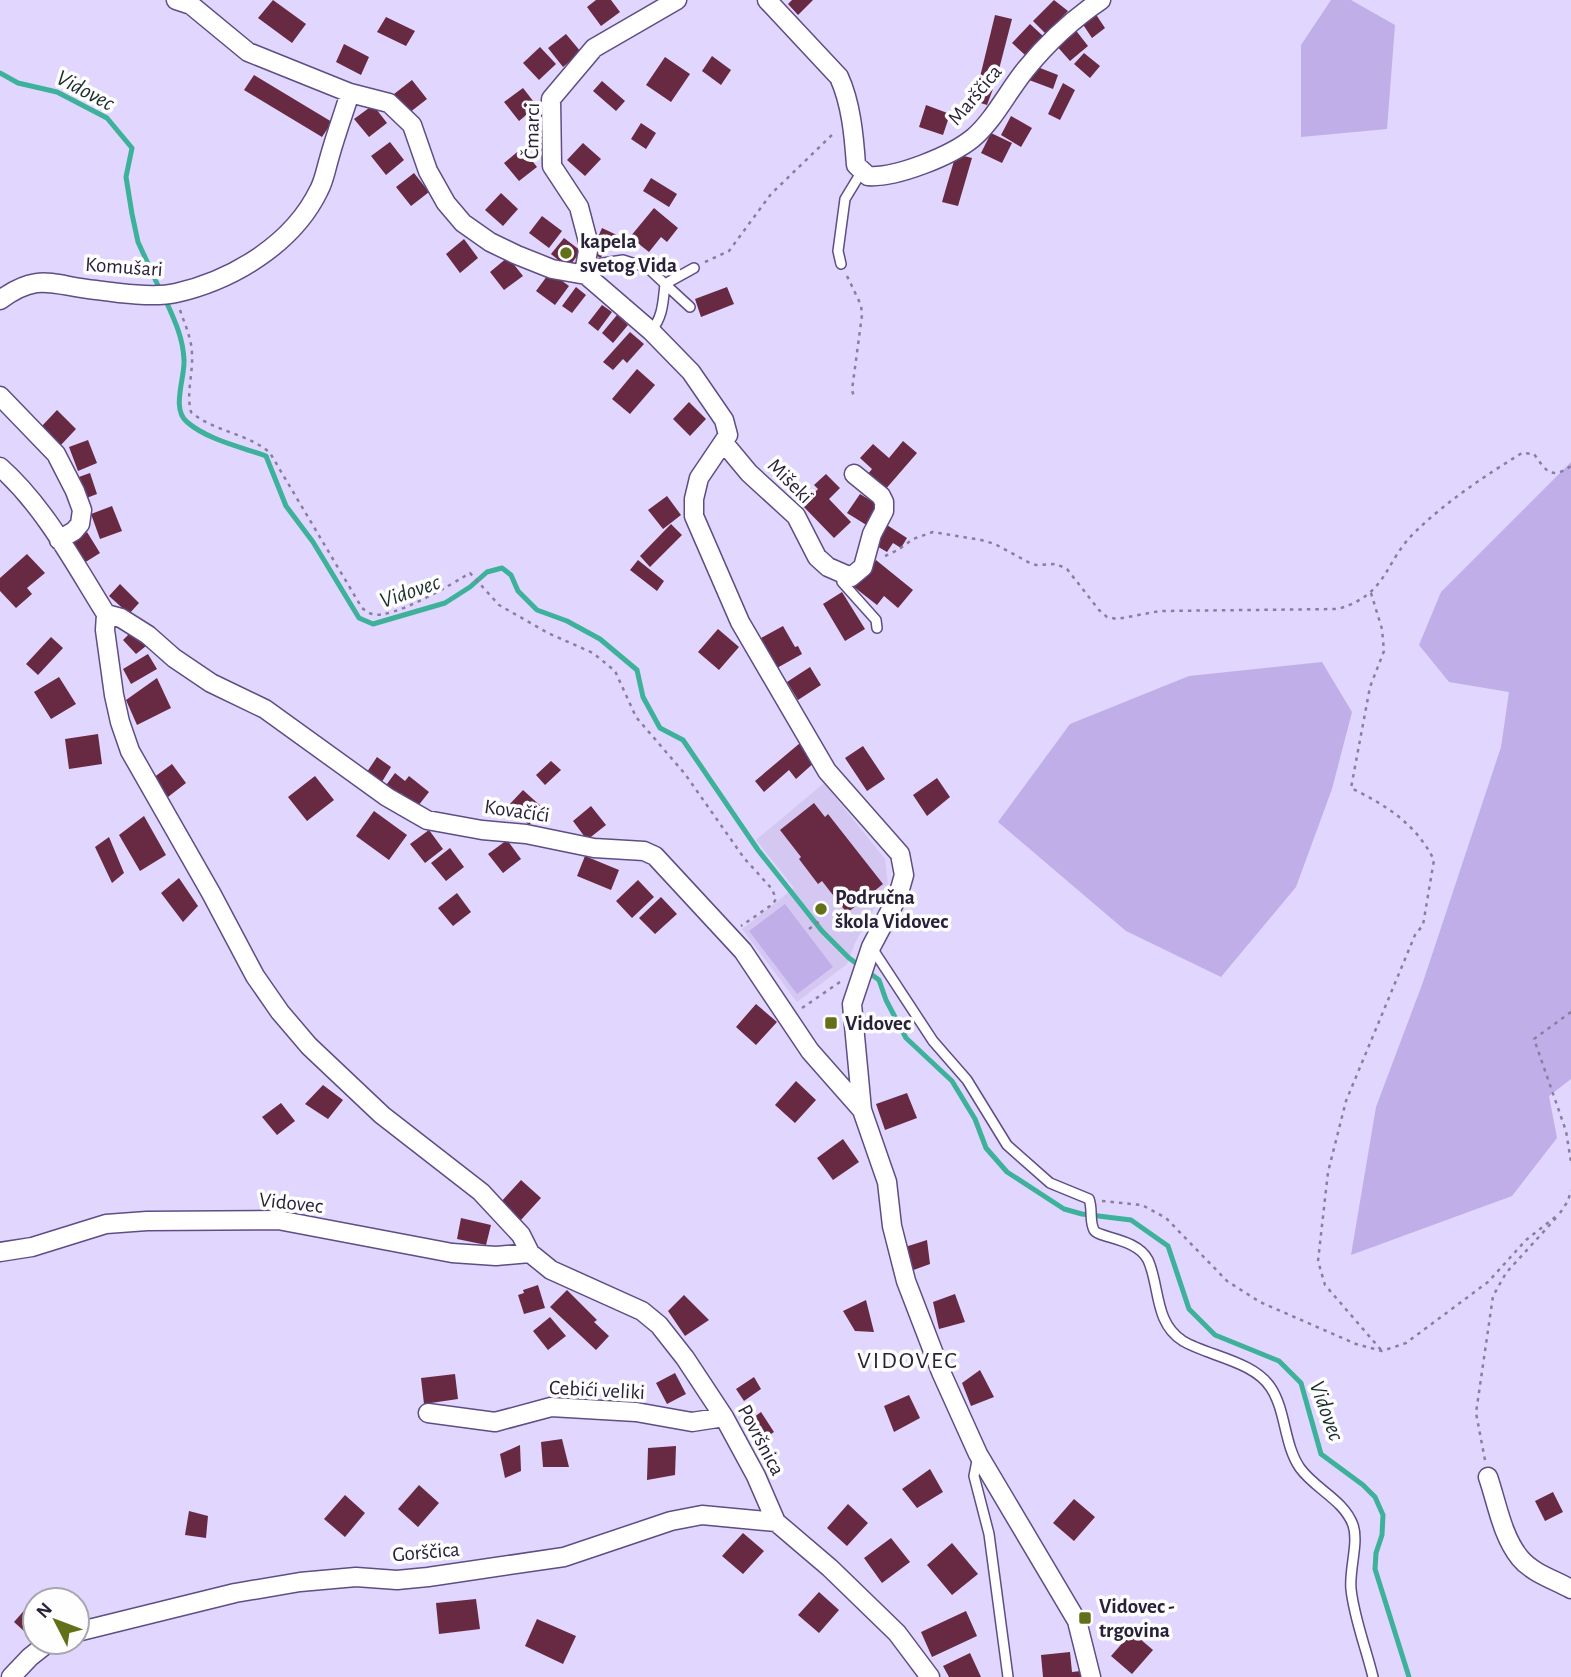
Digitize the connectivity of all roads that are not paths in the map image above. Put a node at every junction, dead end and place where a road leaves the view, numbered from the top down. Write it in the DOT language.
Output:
graph roads {
  1 [pos="176,0"];
  2 [pos="677,0"];
  3 [pos="766,0"];
  4 [pos="1101,0"];
  5 [pos="349,93"];
  6 [pos="862,171"];
  7 [pos="841,264"];
  8 [pos="694,268"];
  9 [pos="585,274"];
  10 [pos="665,284"];
  11 [pos="0,300"];
  12 [pos="690,307"];
  13 [pos="651,331"];
  14 [pos="0,396"];
  15 [pos="724,443"];
  16 [pos="0,467"];
  17 [pos="854,474"];
  18 [pos="59,540"];
  19 [pos="842,574"];
  20 [pos="106,614"];
  21 [pos="877,628"];
  22 [pos="864,966"];
  23 [pos="862,1110"];
  24 [pos="0,1252"];
  25 [pos="530,1253"];
  26 [pos="428,1413"];
  27 [pos="724,1417"];
  28 [pos="978,1454"];
  29 [pos="1488,1477"];
  30 [pos="776,1522"];
  31 [pos="1571,1589"];
  32 [pos="91,1629"];
  33 [pos="33,1656"];
  34 [pos="11,1677"];
  35 [pos="930,1677"];
  36 [pos="1007,1677"];
  37 [pos="1091,1677"];
  38 [pos="1373,1677"];
  1 -- 5 [label="street"];
  2 -- 9 [label="street, Čmarci"];
  3 -- 6 [label="street"];
  4 -- 6 [label="street, Marščica"];
  5 -- 9 [label="street"];
  5 -- 11 [label="street, Komušari"];
  6 -- 7 [label="lane"];
  8 -- 10 [label="lane"];
  9 -- 10 [label="lane"];
  9 -- 13 [label="street"];
  10 -- 12 [label="lane"];
  10 -- 13 [label="lane"];
  13 -- 15 [label="street"];
  14 -- 18 [label="street"];
  15 -- 19 [label="street, Mišeki"];
  15 -- 22 [label="street"];
  16 -- 18 [label="street"];
  17 -- 19 [label="street"];
  18 -- 20 [label="street"];
  19 -- 21 [label="lane"];
  20 -- 23 [label="street, Kovačići"];
  20 -- 25 [label="street"];
  22 -- 23 [label="street"];
  22 -- 38 [label="lane"];
  23 -- 28 [label="street"];
  24 -- 25 [label="street, Vidovec"];
  25 -- 27 [label="street, Površnica"];
  26 -- 27 [label="street, Cebići veliki"];
  27 -- 30 [label="street, Površnica"];
  28 -- 36 [label="lane"];
  28 -- 37 [label="street"];
  29 -- 31 [label="street"];
  30 -- 32 [label="street, Gorščica"];
  30 -- 35 [label="street, Površnica"];
  33 -- 34 [label="street"];
}
